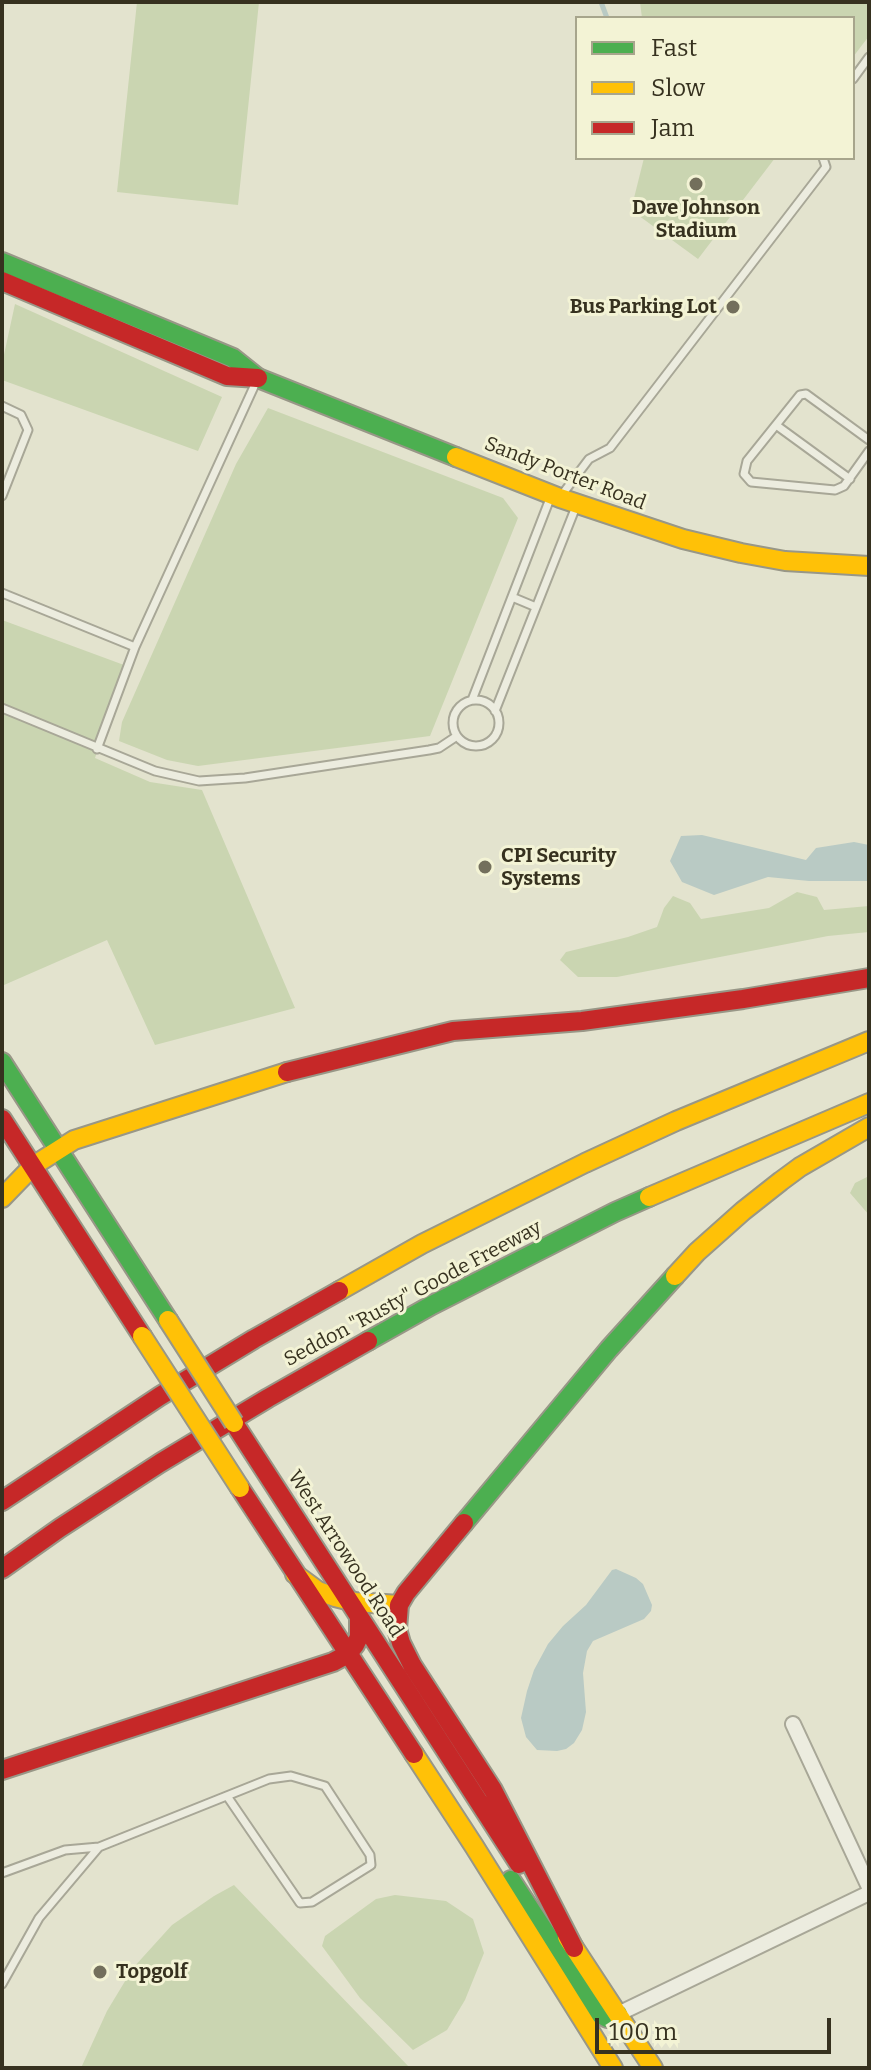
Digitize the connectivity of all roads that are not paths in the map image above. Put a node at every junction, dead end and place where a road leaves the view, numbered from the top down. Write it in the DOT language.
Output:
graph roads {
  1 [pos="869,57"];
  2 [pos="855,76"];
  3 [pos="824,160"];
  4 [pos="2,262"];
  5 [pos="2,281"];
  6 [pos="258,378"];
  7 [pos="2,406"];
  8 [pos="776,425"];
  9 [pos="869,440"];
  10 [pos="869,451"];
  11 [pos="850,479"];
  12 [pos="2,496"];
  13 [pos="563,499"];
  14 [pos="869,566"];
  15 [pos="2,593"];
  16 [pos="512,597"];
  17 [pos="536,607"];
  18 [pos="135,647"];
  19 [pos="472,700"];
  20 [pos="2,708"];
  21 [pos="495,711"];
  22 [pos="457,736"];
  23 [pos="97,749"];
  24 [pos="869,978"];
  25 [pos="869,1041"];
  26 [pos="2,1062"];
  27 [pos="869,1103"];
  28 [pos="2,1119"];
  29 [pos="869,1127"];
  30 [pos="58,1149"];
  31 [pos="33,1166"];
  32 [pos="2,1198"];
  33 [pos="2,1501"];
  34 [pos="2,1569"];
  35 [pos="295,1574"];
  36 [pos="348,1600"];
  37 [pos="399,1605"];
  38 [pos="359,1619"];
  39 [pos="348,1654"];
  40 [pos="793,1724"];
  41 [pos="2,1770"];
  42 [pos="227,1796"];
  43 [pos="474,1846"];
  44 [pos="99,1847"];
  45 [pos="2,1873"];
  46 [pos="869,1890"];
  47 [pos="574,1948"];
  48 [pos="2,1984"];
  49 [pos="618,2014"];
  50 [pos="613,2068"];
  51 [pos="653,2068"];
  1 -- 2 [label="lane"];
  3 -- 13 [label="lane"];
  4 -- 6 [label="main road, Sandy Porter Road"];
  5 -- 6 [label="main road, Sandy Porter Road"];
  6 -- 13 [label="main road, Sandy Porter Road"];
  6 -- 18 [label="lane"];
  7 -- 12 [label="lane"];
  8 -- 9 [label="lane"];
  8 -- 11 [label="lane"];
  8 -- 11 [label="lane"];
  10 -- 11 [label="lane"];
  13 -- 14 [label="main road, Sandy Porter Road"];
  13 -- 16 [label="lane"];
  13 -- 17 [label="lane"];
  15 -- 18 [label="lane"];
  16 -- 17 [label="lane"];
  16 -- 19 [label="lane"];
  17 -- 21 [label="lane"];
  18 -- 23 [label="lane"];
  19 -- 21 [label="lane"];
  19 -- 22 [label="lane"];
  20 -- 23 [label="lane"];
  21 -- 22 [label="lane"];
  22 -- 23 [label="lane"];
  24 -- 30 [label="main road"];
  25 -- 33 [label="main road, Seddon \"Rusty\" Goode Freeway"];
  26 -- 30 [label="main road, West Arrowood Road"];
  27 -- 34 [label="main road, Seddon \"Rusty\" Goode Freeway"];
  28 -- 31 [label="main road"];
  29 -- 37 [label="main road"];
  30 -- 31 [label="main road"];
  30 -- 36 [label="main road, West Arrowood Road, bridge"];
  31 -- 32 [label="main road"];
  31 -- 35 [label="main road, bridge"];
  35 -- 36 [label="main road"];
  35 -- 39 [label="main road"];
  36 -- 37 [label="main road"];
  36 -- 38 [label="main road, West Arrowood Road"];
  37 -- 47 [label="main road"];
  38 -- 39 [label="main road"];
  38 -- 47 [label="main road, West Arrowood Road"];
  39 -- 41 [label="main road"];
  39 -- 43 [label="main road"];
  40 -- 46 [label="street"];
  42 -- 42 [label="lane"];
  42 -- 44 [label="lane"];
  43 -- 49 [label="main road"];
  43 -- 50 [label="main road"];
  44 -- 45 [label="lane"];
  44 -- 48 [label="lane"];
  46 -- 49 [label="street"];
  47 -- 49 [label="main road, West Arrowood Road"];
  49 -- 51 [label="main road, West Arrowood Road"];
}
